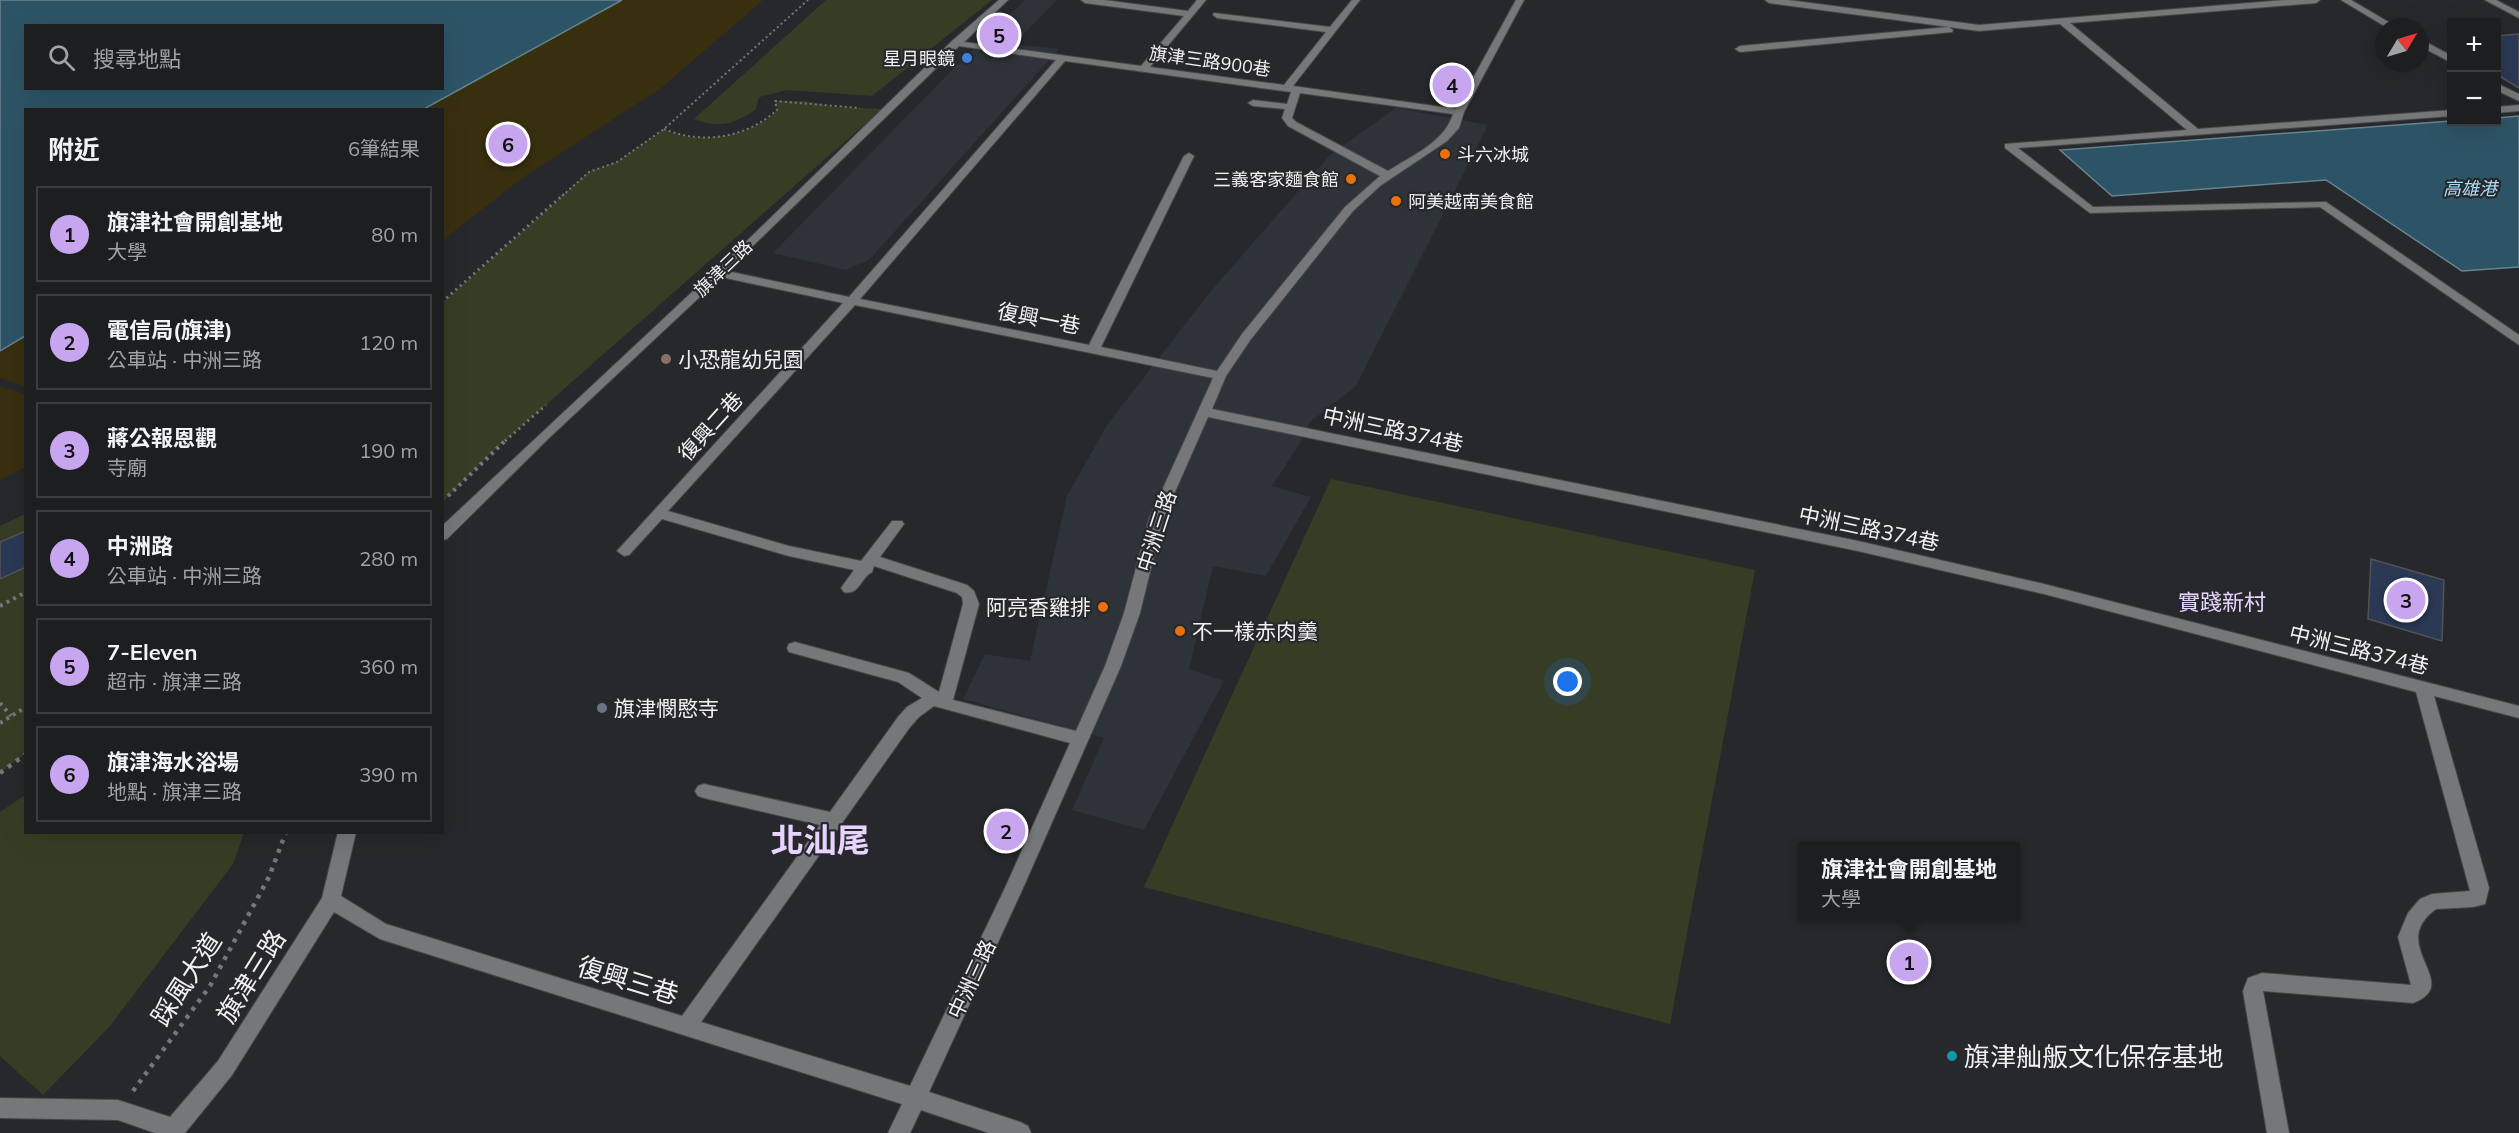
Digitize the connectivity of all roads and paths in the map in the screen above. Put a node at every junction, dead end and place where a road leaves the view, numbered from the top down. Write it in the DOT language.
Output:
graph roads {
  1 [pos="807,0"];
  2 [pos="1004,0"];
  3 [pos="1085,0"];
  4 [pos="1202,0"];
  5 [pos="1356,0"];
  6 [pos="1520,0"];
  7 [pos="1769,0"];
  8 [pos="2316,0"];
  9 [pos="2345,0"];
  10 [pos="2489,0"];
  11 [pos="1190,14"];
  12 [pos="1217,15"];
  13 [pos="2519,15"];
  14 [pos="2377,18"];
  15 [pos="2062,21"];
  16 [pos="1979,28"];
  17 [pos="1333,30"];
  18 [pos="955,43"];
  19 [pos="2429,47"];
  20 [pos="1740,49"];
  21 [pos="1063,57"];
  22 [pos="2447,58"];
  23 [pos="1144,68"];
  24 [pos="2501,89"];
  25 [pos="1291,90"];
  26 [pos="2519,99"];
  27 [pos="1253,103"];
  28 [pos="1291,107"];
  29 [pos="870,108"];
  30 [pos="2519,108"];
  31 [pos="2501,110"];
  32 [pos="1459,112"];
  33 [pos="2447,113"];
  34 [pos="664,129"];
  35 [pos="2196,132"];
  36 [pos="1189,156"];
  37 [pos="1388,176"];
  38 [pos="719,273"];
  39 [pos="444,300"];
  40 [pos="851,302"];
  41 [pos="2519,340"];
  42 [pos="1094,348"];
  43 [pos="1220,376"];
  44 [pos="1204,412"];
  45 [pos="658,513"];
  46 [pos="897,524"];
  47 [pos="444,533"];
  48 [pos="624,551"];
  49 [pos="869,564"];
  50 [pos="849,588"];
  51 [pos="24,593"];
  52 [pos="0,606"];
  53 [pos="795,648"];
  54 [pos="2423,687"];
  55 [pos="939,701"];
  56 [pos="0,703"];
  57 [pos="24,708"];
  58 [pos="2519,712"];
  59 [pos="11,716"];
  60 [pos="0,723"];
  61 [pos="1081,739"];
  62 [pos="24,755"];
  63 [pos="0,773"];
  64 [pos="704,791"];
  65 [pos="833,820"];
  66 [pos="285,834"];
  67 [pos="347,834"];
  68 [pos="331,900"];
  69 [pos="686,1026"];
  70 [pos="915,1098"];
  71 [pos="0,1108"];
  72 [pos="118,1110"];
  73 [pos="172,1131"];
  74 [pos="899,1133"];
  75 [pos="1020,1133"];
  76 [pos="2278,1133"];
  1 -- 34 [label="path"];
  2 -- 18 [label="street, 旗津三路"];
  3 -- 11 [label="street"];
  4 -- 11 [label="street"];
  5 -- 17 [label="street"];
  6 -- 32 [label="street, 中洲三路"];
  7 -- 16 [label="street"];
  8 -- 15 [label="street"];
  9 -- 14 [label="street"];
  10 -- 13 [label="street"];
  11 -- 23 [label="street"];
  12 -- 17 [label="street"];
  15 -- 16 [label="street"];
  15 -- 35 [label="street"];
  16 -- 20 [label="street"];
  17 -- 25 [label="street"];
  18 -- 21 [label="street, 旗津三路900巷"];
  18 -- 38 [label="street, 旗津三路"];
  19 -- 22 [label="street"];
  21 -- 23 [label="street, 旗津三路900巷"];
  21 -- 40 [label="street"];
  23 -- 25 [label="street, 旗津三路900巷"];
  24 -- 26 [label="street"];
  25 -- 28 [label="street"];
  25 -- 32 [label="street, 旗津三路900巷"];
  27 -- 28 [label="street"];
  28 -- 37 [label="street"];
  29 -- 34 [label="path"];
  30 -- 31 [label="street"];
  32 -- 37 [label="street, 中洲三路"];
  33 -- 35 [label="street"];
  34 -- 39 [label="path"];
  35 -- 41 [label="street"];
  36 -- 42 [label="street"];
  37 -- 43 [label="street, 中洲三路"];
  38 -- 40 [label="street, 復興一巷"];
  38 -- 47 [label="street, 旗津三路"];
  40 -- 42 [label="street, 復興一巷"];
  40 -- 45 [label="street, 復興二巷"];
  42 -- 43 [label="street, 復興一巷"];
  43 -- 44 [label="street, 中洲三路"];
  44 -- 54 [label="street, 中洲三路374巷"];
  44 -- 61 [label="street, 中洲三路"];
  45 -- 48 [label="street, 復興二巷"];
  45 -- 49 [label="street"];
  46 -- 49 [label="street"];
  49 -- 50 [label="street"];
  49 -- 55 [label="street"];
  51 -- 52 [label="path"];
  53 -- 55 [label="street"];
  54 -- 58 [label="street, 中洲三路374巷"];
  54 -- 76 [label="street"];
  55 -- 61 [label="street"];
  55 -- 65 [label="street"];
  56 -- 59 [label="path"];
  57 -- 59 [label="path"];
  59 -- 60 [label="path"];
  61 -- 70 [label="street, 中洲三路"];
  62 -- 63 [label="path"];
  64 -- 65 [label="street"];
  65 -- 69 [label="street"];
  66 -- 72 [label="path, 踩風大道"];
  67 -- 68 [label="street, 旗津三路"];
  68 -- 69 [label="street, 復興三巷"];
  68 -- 73 [label="street, 旗津三路"];
  69 -- 70 [label="street, 復興三巷"];
  70 -- 74 [label="street, 中洲三路"];
  70 -- 75 [label="street, 復興三巷"];
  71 -- 72 [label="street"];
  72 -- 73 [label="street"];
}
